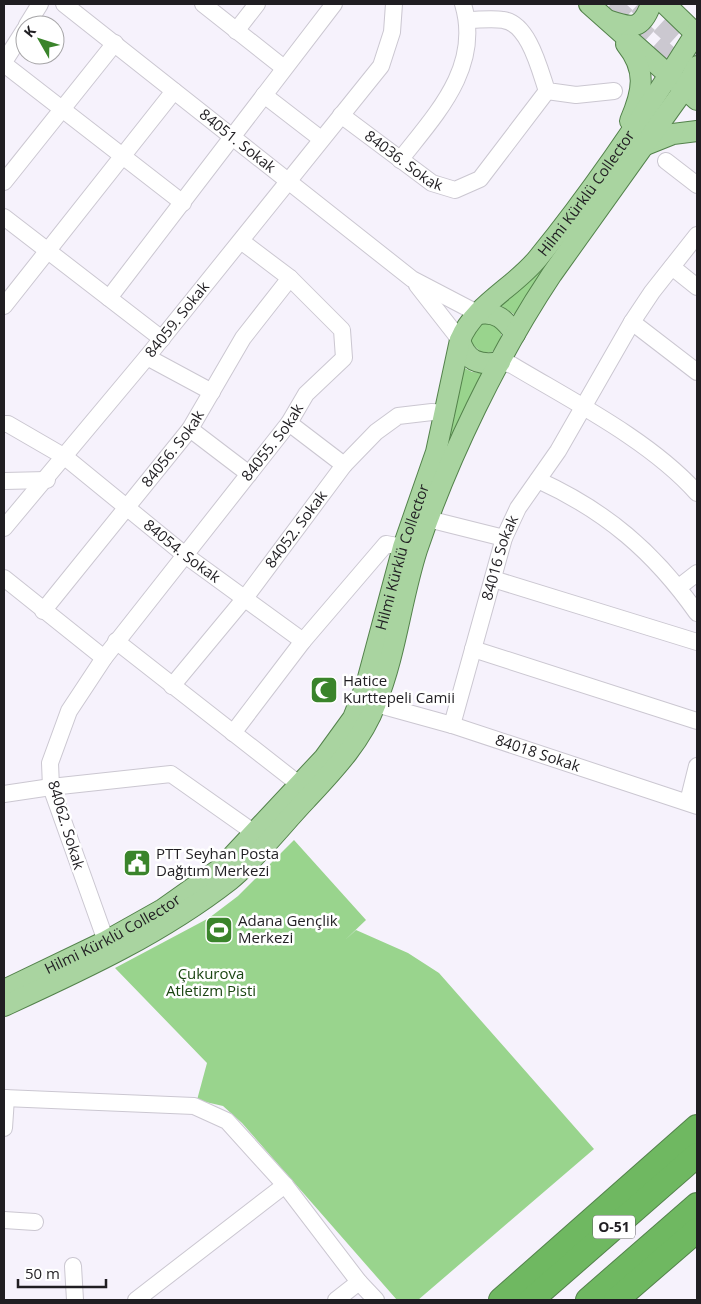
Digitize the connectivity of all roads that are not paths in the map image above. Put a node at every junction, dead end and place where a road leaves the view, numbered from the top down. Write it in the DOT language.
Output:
graph roads {
  1 [pos="40,4"];
  2 [pos="64,4"];
  3 [pos="203,4"];
  4 [pos="257,4"];
  5 [pos="334,4"];
  6 [pos="394,4"];
  7 [pos="463,4"];
  8 [pos="589,4"];
  9 [pos="651,4"];
  10 [pos="665,4"];
  11 [pos="610,10"];
  12 [pos="33,15"];
  13 [pos="468,20"];
  14 [pos="236,31"];
  15 [pos="697,33"];
  16 [pos="115,43"];
  17 [pos="15,45"];
  18 [pos="4,63"];
  19 [pos="697,66"];
  20 [pos="284,68"];
  21 [pos="684,88"];
  22 [pos="174,91"];
  23 [pos="547,91"];
  24 [pos="614,91"];
  25 [pos="264,95"];
  26 [pos="62,108"];
  27 [pos="341,115"];
  28 [pos="697,131"];
  29 [pos="233,138"];
  30 [pos="321,140"];
  31 [pos="643,146"];
  32 [pos="618,149"];
  33 [pos="122,156"];
  34 [pos="400,160"];
  35 [pos="666,161"];
  36 [pos="4,182"];
  37 [pos="288,182"];
  38 [pos="697,185"];
  39 [pos="183,203"];
  40 [pos="4,217"];
  41 [pos="697,235"];
  42 [pos="241,241"];
  43 [pos="47,252"];
  44 [pos="672,267"];
  45 [pos="290,278"];
  46 [pos="412,279"];
  47 [pos="697,287"];
  48 [pos="109,298"];
  49 [pos="4,306"];
  50 [pos="479,314"];
  51 [pos="632,322"];
  52 [pos="515,334"];
  53 [pos="162,339"];
  54 [pos="460,340"];
  55 [pos="147,357"];
  56 [pos="500,362"];
  57 [pos="697,372"];
  58 [pos="212,392"];
  59 [pos="584,408"];
  60 [pos="446,413"];
  61 [pos="289,423"];
  62 [pos="4,424"];
  63 [pos="190,429"];
  64 [pos="65,457"];
  65 [pos="344,465"];
  66 [pos="249,474"];
  67 [pos="46,480"];
  68 [pos="538,480"];
  69 [pos="4,481"];
  70 [pos="697,493"];
  71 [pos="126,507"];
  72 [pos="428,519"];
  73 [pos="4,528"];
  74 [pos="504,538"];
  75 [pos="403,547"];
  76 [pos="185,555"];
  77 [pos="697,573"];
  78 [pos="4,578"];
  79 [pos="493,579"];
  80 [pos="678,587"];
  81 [pos="245,598"];
  82 [pos="43,611"];
  83 [pos="697,613"];
  84 [pos="116,641"];
  85 [pos="303,641"];
  86 [pos="697,642"];
  87 [pos="473,649"];
  88 [pos="104,658"];
  89 [pos="172,686"];
  90 [pos="376,704"];
  91 [pos="697,721"];
  92 [pos="452,726"];
  93 [pos="233,733"];
  94 [pos="697,766"];
  95 [pos="300,786"];
  96 [pos="52,787"];
  97 [pos="4,794"];
  98 [pos="693,804"];
  99 [pos="256,834"];
  100 [pos="106,941"];
  101 [pos="4,990"];
  102 [pos="4,1006"];
  103 [pos="5,1098"];
  104 [pos="697,1127"];
  105 [pos="4,1128"];
  106 [pos="697,1155"];
  107 [pos="285,1185"];
  108 [pos="697,1205"];
  109 [pos="4,1220"];
  110 [pos="35,1222"];
  111 [pos="697,1230"];
  112 [pos="74,1266"];
  113 [pos="359,1282"];
  114 [pos="75,1300"];
  115 [pos="136,1300"];
  116 [pos="336,1300"];
  117 [pos="376,1300"];
  118 [pos="501,1300"];
  119 [pos="531,1300"];
  120 [pos="588,1300"];
  121 [pos="616,1300"];
  1 -- 12 [label="street"];
  2 -- 16 [label="street, 84051. Sokak"];
  3 -- 14 [label="street"];
  4 -- 14 [label="street"];
  5 -- 20 [label="street"];
  6 -- 27 [label="street, 84059. Sokak"];
  7 -- 13 [label="street"];
  8 -- 11 [label="main road"];
  9 -- 11 [label="main road"];
  10 -- 15 [label="main road"];
  11 -- 21 [label="main road"];
  11 -- 32 [label="main road"];
  13 -- 23 [label="street"];
  13 -- 34 [label="street"];
  14 -- 20 [label="street"];
  15 -- 21 [label="main road, Hilmi Kürklü Collector"];
  16 -- 22 [label="street, 84051. Sokak"];
  16 -- 26 [label="street"];
  17 -- 18 [label="street"];
  18 -- 26 [label="street"];
  19 -- 21 [label="main road, Hilmi Kürklü Collector"];
  20 -- 25 [label="street"];
  21 -- 31 [label="main road, Hilmi Kürklü Collector"];
  21 -- 32 [label="main road, Hilmi Kürklü Collector"];
  22 -- 29 [label="street, 84051. Sokak"];
  22 -- 33 [label="street"];
  23 -- 24 [label="street"];
  23 -- 34 [label="street, 84036. Sokak"];
  25 -- 29 [label="street"];
  25 -- 30 [label="street"];
  26 -- 33 [label="street"];
  26 -- 36 [label="street"];
  27 -- 30 [label="street, 84059. Sokak"];
  27 -- 34 [label="street, 84036. Sokak"];
  28 -- 31 [label="main road"];
  29 -- 37 [label="street, 84051. Sokak"];
  29 -- 39 [label="street"];
  30 -- 37 [label="street, 84059. Sokak"];
  31 -- 52 [label="main road, Hilmi Kürklü Collector"];
  32 -- 50 [label="main road, Hilmi Kürklü Collector"];
  33 -- 39 [label="street"];
  33 -- 43 [label="street"];
  35 -- 38 [label="street"];
  37 -- 42 [label="street, 84059. Sokak"];
  37 -- 46 [label="street, 84051. Sokak"];
  39 -- 48 [label="street"];
  40 -- 43 [label="street"];
  41 -- 44 [label="street, 84016 Sokak"];
  42 -- 45 [label="street, 84055. Sokak"];
  42 -- 53 [label="street, 84059. Sokak"];
  43 -- 48 [label="street"];
  43 -- 49 [label="street"];
  44 -- 47 [label="street"];
  44 -- 51 [label="street, 84016 Sokak"];
  45 -- 58 [label="street, 84056. Sokak"];
  45 -- 61 [label="street, 84055. Sokak"];
  46 -- 50 [label="street"];
  46 -- 54 [label="street"];
  48 -- 53 [label="street"];
  50 -- 52 [label="main road"];
  50 -- 54 [label="main road, Hilmi Kürklü Collector"];
  51 -- 57 [label="street"];
  51 -- 59 [label="street, 84016 Sokak"];
  52 -- 56 [label="main road, Hilmi Kürklü Collector"];
  53 -- 55 [label="street, 84059. Sokak"];
  54 -- 56 [label="main road"];
  54 -- 60 [label="main road, Hilmi Kürklü Collector"];
  55 -- 58 [label="street"];
  55 -- 64 [label="street, 84059. Sokak"];
  56 -- 59 [label="street"];
  56 -- 72 [label="main road, Hilmi Kürklü Collector"];
  58 -- 63 [label="street, 84056. Sokak"];
  59 -- 68 [label="street, 84016 Sokak"];
  59 -- 70 [label="street"];
  60 -- 65 [label="street, 84052. Sokak"];
  60 -- 75 [label="main road, Hilmi Kürklü Collector"];
  61 -- 65 [label="street"];
  61 -- 66 [label="street, 84055. Sokak"];
  62 -- 64 [label="street, 84054. Sokak"];
  63 -- 66 [label="street"];
  63 -- 71 [label="street, 84056. Sokak"];
  64 -- 67 [label="street, 84059. Sokak"];
  64 -- 71 [label="street, 84054. Sokak"];
  65 -- 81 [label="street, 84052. Sokak"];
  66 -- 76 [label="street, 84055. Sokak"];
  67 -- 69 [label="street"];
  67 -- 73 [label="street, 84059. Sokak"];
  68 -- 74 [label="street, 84016 Sokak"];
  68 -- 80 [label="street"];
  71 -- 76 [label="street, 84054. Sokak"];
  71 -- 82 [label="street, 84056. Sokak"];
  72 -- 74 [label="street"];
  72 -- 90 [label="main road, Hilmi Kürklü Collector"];
  74 -- 79 [label="street, 84016 Sokak"];
  75 -- 85 [label="street"];
  75 -- 95 [label="main road, Hilmi Kürklü Collector"];
  76 -- 81 [label="street, 84054. Sokak"];
  76 -- 84 [label="street, 84055. Sokak"];
  77 -- 80 [label="street"];
  78 -- 82 [label="street"];
  79 -- 86 [label="street"];
  79 -- 87 [label="street, 84016 Sokak"];
  80 -- 83 [label="street"];
  81 -- 85 [label="street, 84054. Sokak"];
  81 -- 89 [label="street, 84052. Sokak"];
  82 -- 88 [label="street"];
  84 -- 88 [label="street, 84055. Sokak"];
  84 -- 89 [label="street"];
  85 -- 93 [label="street"];
  87 -- 91 [label="street"];
  87 -- 92 [label="street, 84016 Sokak"];
  88 -- 96 [label="street, 84062. Sokak"];
  89 -- 93 [label="street"];
  90 -- 92 [label="street, 84018 Sokak"];
  90 -- 102 [label="main road, Hilmi Kürklü Collector"];
  92 -- 98 [label="street, 84018 Sokak"];
  93 -- 95 [label="street"];
  94 -- 98 [label="street"];
  95 -- 99 [label="main road, Hilmi Kürklü Collector"];
  96 -- 97 [label="street"];
  96 -- 99 [label="street"];
  96 -- 100 [label="street, 84062. Sokak"];
  99 -- 100 [label="main road, Hilmi Kürklü Collector"];
  100 -- 101 [label="main road, Hilmi Kürklü Collector"];
  103 -- 105 [label="street"];
  103 -- 107 [label="street"];
  104 -- 118 [label="highway"];
  106 -- 119 [label="highway, O-51"];
  107 -- 113 [label="street"];
  107 -- 115 [label="street"];
  108 -- 120 [label="highway, O-51"];
  109 -- 110 [label="street"];
  111 -- 121 [label="highway"];
  112 -- 114 [label="street"];
  113 -- 116 [label="street"];
  113 -- 117 [label="street"];
}
